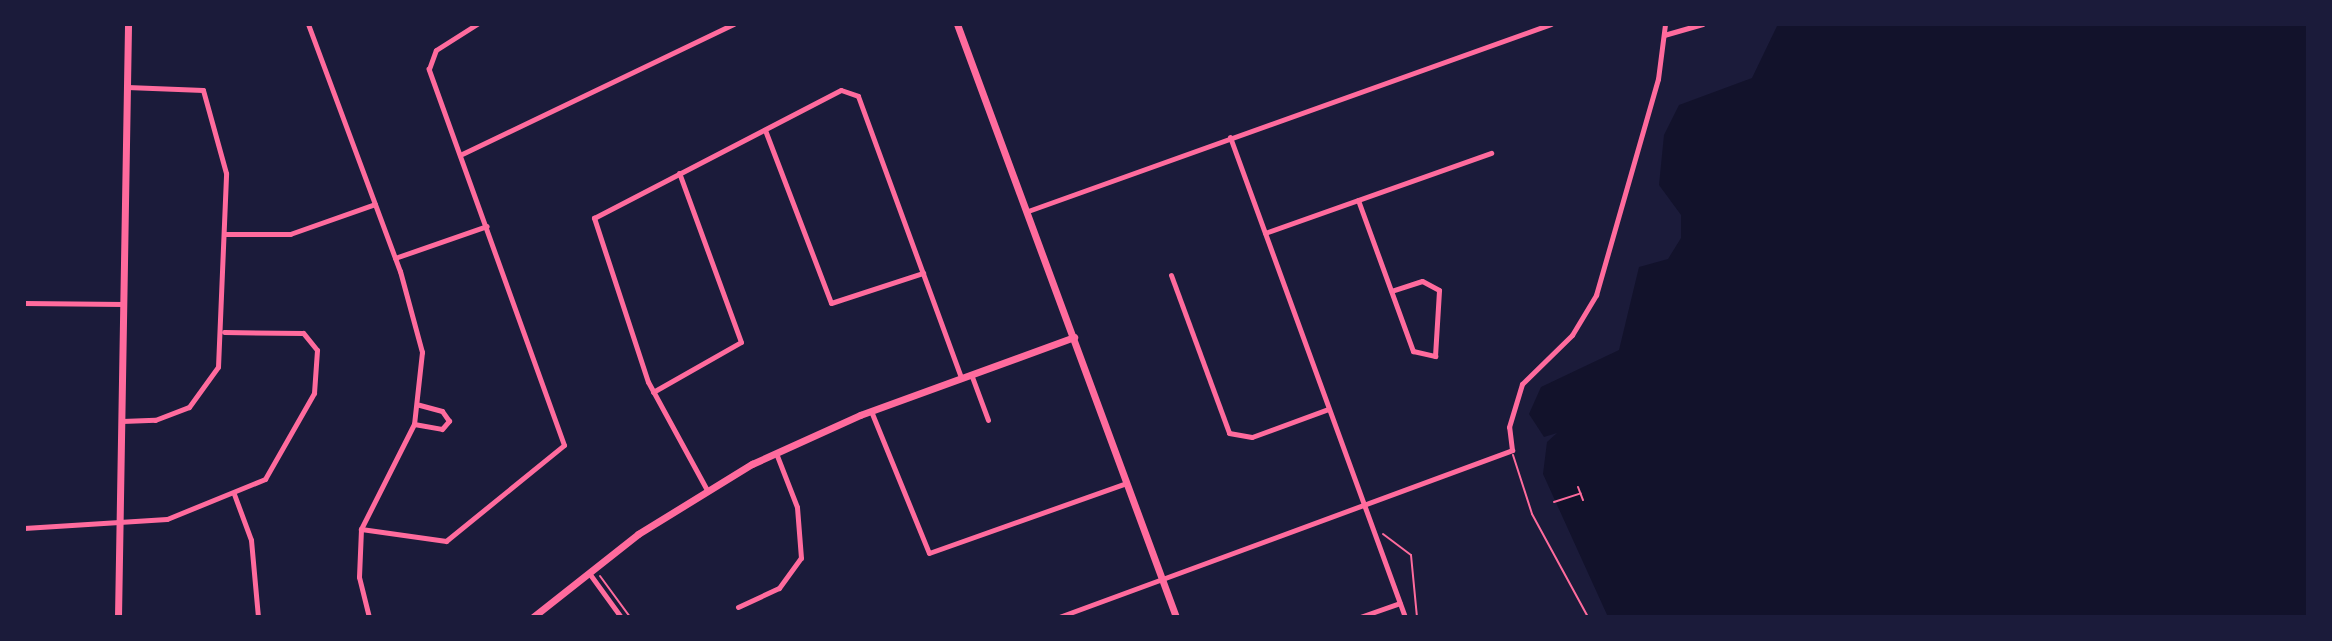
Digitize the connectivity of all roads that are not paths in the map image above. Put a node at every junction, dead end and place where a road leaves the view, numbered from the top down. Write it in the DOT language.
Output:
graph roads {
  1 [pos="128,24"];
  2 [pos="308,24"];
  3 [pos="477,24"];
  4 [pos="733,24"];
  5 [pos="957,24"];
  6 [pos="1551,24"];
  7 [pos="1665,24"];
  8 [pos="1702,24"];
  9 [pos="469,26"];
  10 [pos="1664,35"];
  11 [pos="127,87"];
  12 [pos="765,130"];
  13 [pos="1230,137"];
  14 [pos="1491,153"];
  15 [pos="462,154"];
  16 [pos="679,173"];
  17 [pos="1358,200"];
  18 [pos="375,204"];
  19 [pos="1028,211"];
  20 [pos="487,226"];
  21 [pos="1265,233"];
  22 [pos="225,234"];
  23 [pos="395,258"];
  24 [pos="923,273"];
  25 [pos="1171,275"];
  26 [pos="1392,291"];
  27 [pos="24,303"];
  28 [pos="124,304"];
  29 [pos="224,332"];
  30 [pos="1074,337"];
  31 [pos="971,374"];
  32 [pos="961,378"];
  33 [pos="653,392"];
  34 [pos="419,405"];
  35 [pos="1328,409"];
  36 [pos="871,410"];
  37 [pos="988,420"];
  38 [pos="122,421"];
  39 [pos="414,424"];
  40 [pos="776,452"];
  41 [pos="1127,483"];
  42 [pos="707,490"];
  43 [pos="234,494"];
  44 [pos="1363,504"];
  45 [pos="120,519"];
  46 [pos="24,528"];
  47 [pos="361,529"];
  48 [pos="588,571"];
  49 [pos="1162,579"];
  50 [pos="1400,603"];
  51 [pos="738,607"];
  52 [pos="118,617"];
  53 [pos="258,617"];
  54 [pos="369,617"];
  55 [pos="533,617"];
  56 [pos="621,617"];
  57 [pos="1059,617"];
  58 [pos="1176,617"];
  59 [pos="1360,617"];
  60 [pos="1405,617"];
  1 -- 11 [label="street"];
  2 -- 18 [label="street"];
  3 -- 9 [label="street"];
  4 -- 15 [label="street"];
  5 -- 19 [label="street"];
  6 -- 13 [label="street"];
  7 -- 10 [label="street"];
  8 -- 10 [label="street"];
  9 -- 15 [label="street"];
  10 -- 44 [label="street"];
  11 -- 22 [label="street"];
  11 -- 28 [label="street"];
  12 -- 16 [label="street"];
  12 -- 24 [label="street"];
  12 -- 24 [label="street"];
  13 -- 19 [label="street"];
  13 -- 21 [label="street"];
  14 -- 17 [label="street"];
  15 -- 20 [label="street"];
  16 -- 33 [label="street"];
  16 -- 33 [label="street"];
  17 -- 21 [label="street"];
  17 -- 26 [label="street"];
  18 -- 22 [label="street"];
  18 -- 23 [label="street"];
  19 -- 30 [label="street"];
  20 -- 23 [label="street"];
  20 -- 47 [label="street"];
  21 -- 35 [label="street"];
  22 -- 29 [label="street"];
  23 -- 34 [label="street"];
  24 -- 32 [label="street"];
  25 -- 35 [label="street"];
  26 -- 26 [label="street"];
  27 -- 28 [label="street"];
  28 -- 38 [label="street"];
  29 -- 38 [label="street"];
  29 -- 43 [label="street"];
  30 -- 31 [label="street"];
  30 -- 41 [label="street"];
  31 -- 32 [label="street"];
  31 -- 37 [label="street"];
  32 -- 36 [label="street"];
  33 -- 42 [label="street"];
  34 -- 39 [label="street"];
  34 -- 39 [label="street"];
  35 -- 44 [label="street"];
  36 -- 40 [label="street"];
  36 -- 41 [label="street"];
  38 -- 45 [label="street"];
  39 -- 47 [label="street"];
  40 -- 42 [label="street"];
  40 -- 51 [label="street"];
  41 -- 49 [label="street"];
  42 -- 48 [label="street"];
  43 -- 45 [label="street"];
  43 -- 53 [label="street"];
  44 -- 49 [label="street"];
  44 -- 50 [label="street"];
  45 -- 46 [label="street"];
  45 -- 52 [label="street"];
  47 -- 54 [label="street"];
  48 -- 55 [label="street"];
  48 -- 56 [label="street"];
  49 -- 57 [label="street"];
  49 -- 58 [label="street"];
  50 -- 59 [label="street"];
  50 -- 60 [label="street"];
}
